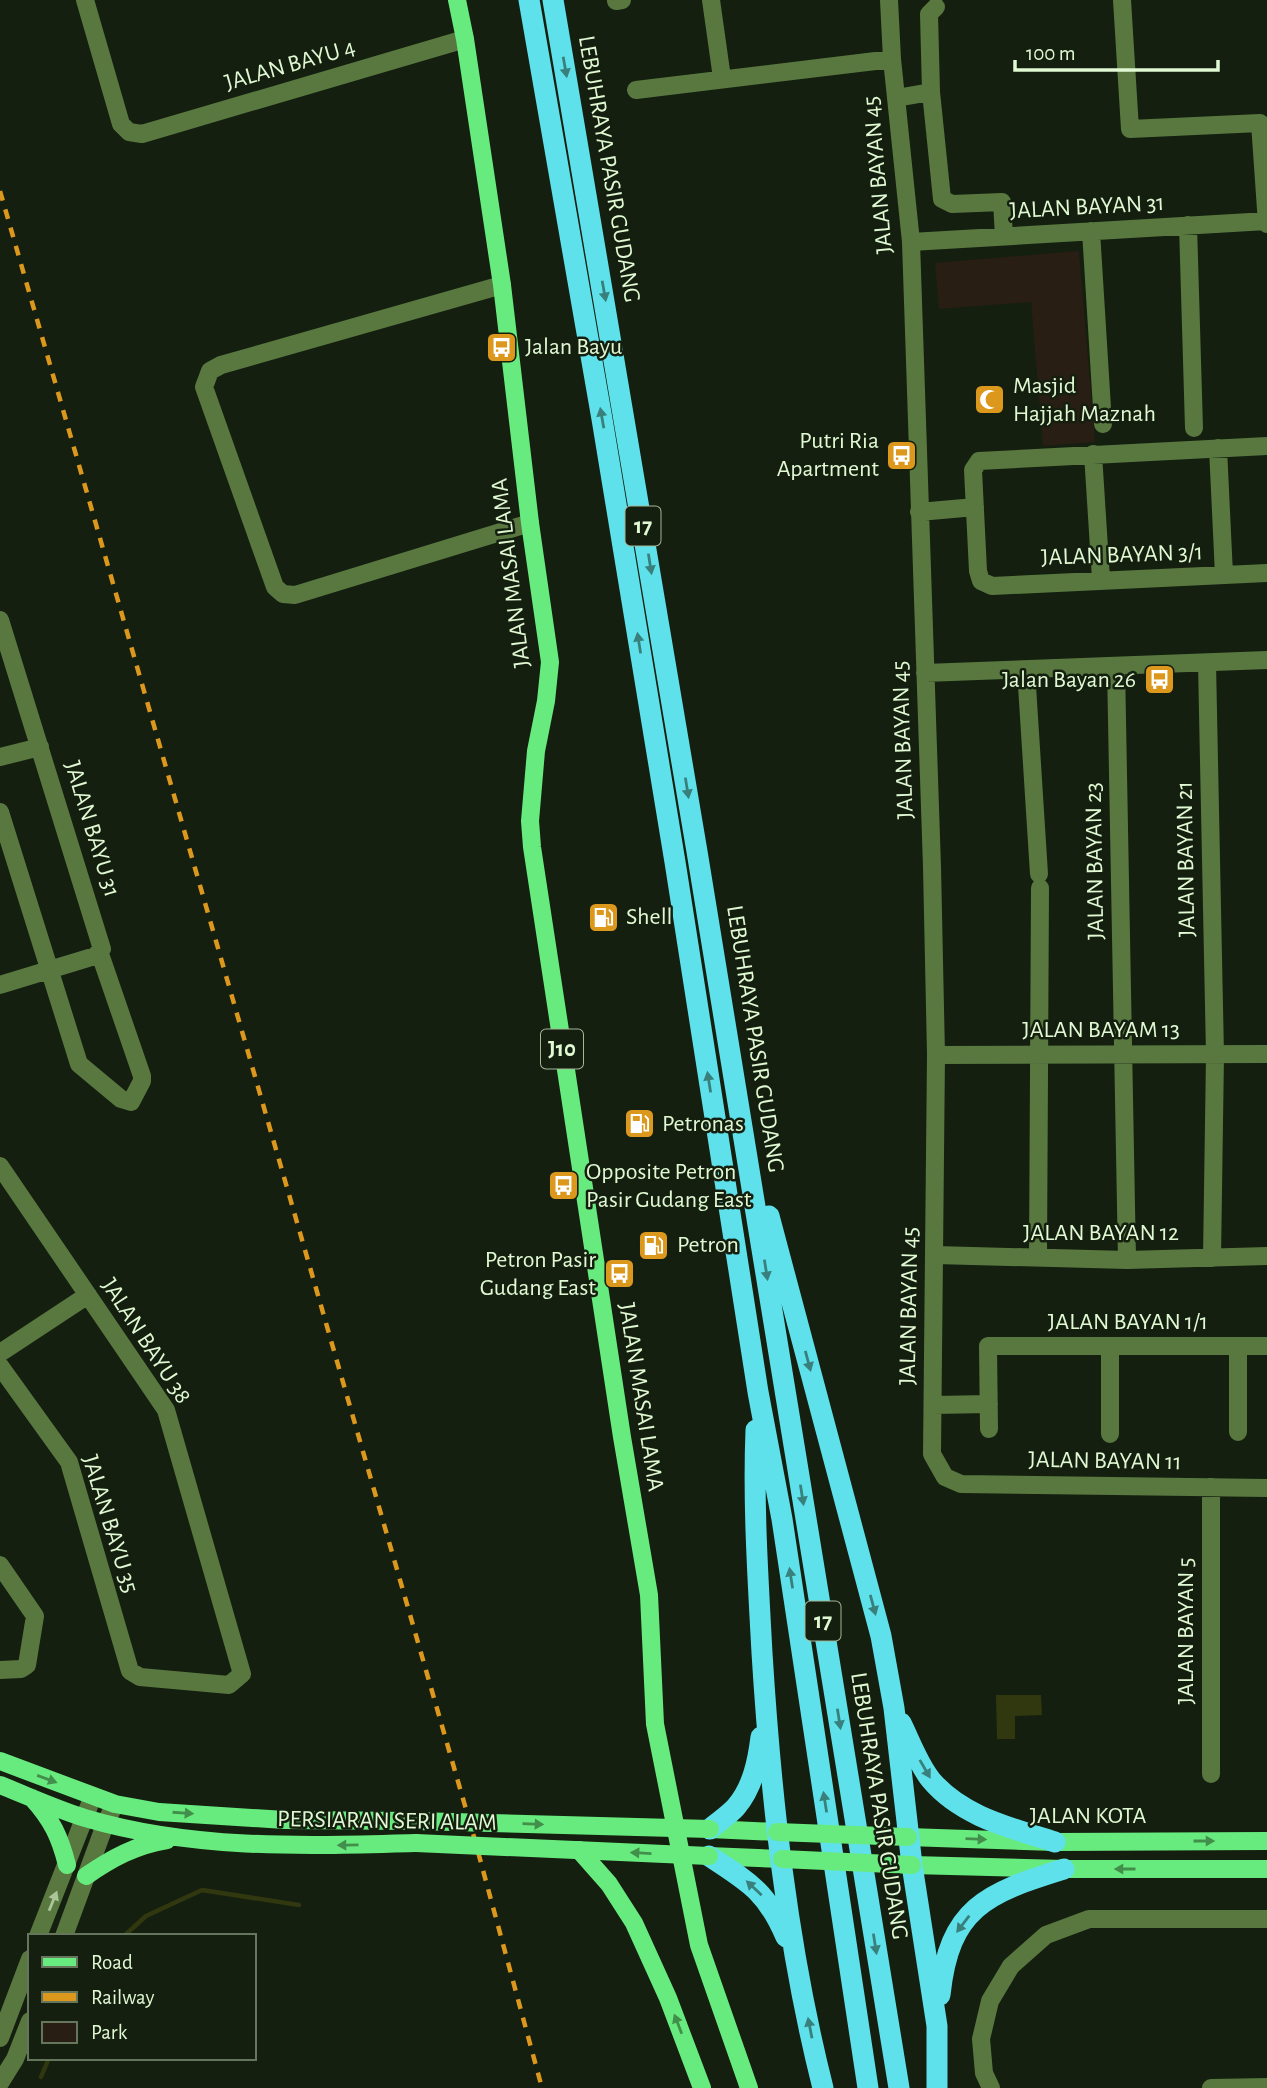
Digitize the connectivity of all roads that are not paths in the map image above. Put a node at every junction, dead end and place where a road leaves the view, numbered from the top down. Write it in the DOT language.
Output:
graph roads {
  1 [pos="85,0"];
  2 [pos="457,0"];
  3 [pos="529,0"];
  4 [pos="553,0"];
  5 [pos="711,0"];
  6 [pos="889,0"];
  7 [pos="1122,0"];
  8 [pos="936,8"];
  9 [pos="465,39"];
  10 [pos="892,60"];
  11 [pos="722,78"];
  12 [pos="636,90"];
  13 [pos="931,92"];
  14 [pos="896,98"];
  15 [pos="1267,222"];
  16 [pos="1188,225"];
  17 [pos="1091,231"];
  18 [pos="1004,236"];
  19 [pos="911,242"];
  20 [pos="502,285"];
  21 [pos="1103,424"];
  22 [pos="1194,428"];
  23 [pos="1267,446"];
  24 [pos="1218,448"];
  25 [pos="1093,454"];
  26 [pos="975,507"];
  27 [pos="919,512"];
  28 [pos="530,523"];
  29 [pos="1267,573"];
  30 [pos="1224,575"];
  31 [pos="1101,579"];
  32 [pos="0,620"];
  33 [pos="1267,660"];
  34 [pos="1207,663"];
  35 [pos="1116,666"];
  36 [pos="1026,670"];
  37 [pos="925,673"];
  38 [pos="40,747"];
  39 [pos="0,757"];
  40 [pos="0,813"];
  41 [pos="100,954"];
  42 [pos="50,970"];
  43 [pos="0,985"];
  44 [pos="1267,1054"];
  45 [pos="936,1055"];
  46 [pos="1038,1055"];
  47 [pos="1124,1055"];
  48 [pos="1214,1055"];
  49 [pos="748,1154"];
  50 [pos="0,1166"];
  51 [pos="935,1255"];
  52 [pos="1267,1256"];
  53 [pos="1038,1258"];
  54 [pos="1212,1258"];
  55 [pos="1128,1260"];
  56 [pos="88,1295"];
  57 [pos="1110,1346"];
  58 [pos="1238,1346"];
  59 [pos="1267,1346"];
  60 [pos="0,1353"];
  61 [pos="0,1366"];
  62 [pos="758,1392"];
  63 [pos="989,1404"];
  64 [pos="933,1405"];
  65 [pos="989,1429"];
  66 [pos="1238,1432"];
  67 [pos="1110,1434"];
  68 [pos="945,1477"];
  69 [pos="1210,1487"];
  70 [pos="1267,1488"];
  71 [pos="0,1565"];
  72 [pos="0,1670"];
  73 [pos="130,1671"];
  74 [pos="766,1706"];
  75 [pos="894,1708"];
  76 [pos="0,1761"];
  77 [pos="1211,1774"];
  78 [pos="0,1785"];
  79 [pos="30,1796"];
  80 [pos="93,1796"];
  81 [pos="116,1804"];
  82 [pos="86,1818"];
  83 [pos="106,1822"];
  84 [pos="710,1829"];
  85 [pos="777,1832"];
  86 [pos="188,1837"];
  87 [pos="908,1837"];
  88 [pos="1267,1841"];
  89 [pos="1055,1842"];
  90 [pos="579,1850"];
  91 [pos="709,1856"];
  92 [pos="782,1859"];
  93 [pos="912,1865"];
  94 [pos="67,1866"];
  95 [pos="1063,1869"];
  96 [pos="1267,1869"];
  97 [pos="86,1876"];
  98 [pos="1267,1919"];
  99 [pos="39,1934"];
  100 [pos="65,1934"];
  101 [pos="28,1964"];
  102 [pos="798,1968"];
  103 [pos="28,2026"];
  104 [pos="937,2026"];
  105 [pos="0,2038"];
  106 [pos="0,2083"];
  107 [pos="990,2087"];
  108 [pos="1267,2087"];
  109 [pos="702,2088"];
  110 [pos="748,2088"];
  111 [pos="823,2088"];
  112 [pos="868,2088"];
  113 [pos="899,2088"];
  114 [pos="937,2088"];
  115 [pos="1211,2088"];
  1 -- 9 [label="street, JALAN BAYU 4"];
  2 -- 9 [label="main road, JALAN MASAI LAMA / J10"];
  62 -- 3 [label="highway, LEBUHRAYA PASIR GUDANG / 17, one-way"];
  4 -- 49 [label="highway, LEBUHRAYA PASIR GUDANG / 17, one-way"];
  5 -- 11 [label="street"];
  6 -- 10 [label="street, JALAN BAYAN 45"];
  7 -- 15 [label="street"];
  8 -- 13 [label="street"];
  9 -- 20 [label="main road, JALAN MASAI LAMA / J10"];
  10 -- 11 [label="street"];
  10 -- 14 [label="street, JALAN BAYAN 45"];
  11 -- 12 [label="street"];
  13 -- 14 [label="street"];
  13 -- 18 [label="street"];
  14 -- 19 [label="street, JALAN BAYAN 45"];
  15 -- 16 [label="street, JALAN BAYAN 31"];
  16 -- 17 [label="street, JALAN BAYAN 31"];
  16 -- 22 [label="street"];
  17 -- 18 [label="street, JALAN BAYAN 31"];
  17 -- 21 [label="street"];
  18 -- 19 [label="street, JALAN BAYAN 31"];
  19 -- 27 [label="street, JALAN BAYAN 45"];
  20 -- 28 [label="main road, JALAN MASAI LAMA / J10"];
  20 -- 28 [label="street"];
  23 -- 24 [label="street"];
  24 -- 25 [label="street"];
  24 -- 30 [label="street"];
  25 -- 26 [label="street"];
  25 -- 31 [label="street"];
  26 -- 27 [label="street"];
  26 -- 31 [label="street, JALAN BAYAN 3/1"];
  27 -- 37 [label="street, JALAN BAYAN 45"];
  28 -- 110 [label="main road, JALAN MASAI LAMA / J10"];
  29 -- 30 [label="street, JALAN BAYAN 3/1"];
  30 -- 31 [label="street, JALAN BAYAN 3/1"];
  32 -- 38 [label="street, JALAN BAYU 31"];
  33 -- 34 [label="street"];
  34 -- 35 [label="street"];
  34 -- 48 [label="street, JALAN BAYAN 21"];
  35 -- 36 [label="street"];
  35 -- 47 [label="street, JALAN BAYAN 23"];
  36 -- 37 [label="street"];
  36 -- 46 [label="street"];
  37 -- 45 [label="street, JALAN BAYAN 45"];
  38 -- 39 [label="street"];
  38 -- 41 [label="street, JALAN BAYU 31"];
  40 -- 42 [label="street"];
  41 -- 42 [label="street"];
  41 -- 42 [label="street, JALAN BAYU 31"];
  42 -- 43 [label="street"];
  44 -- 48 [label="street, JALAN BAYAM 13"];
  45 -- 46 [label="street, JALAN BAYAM 13"];
  45 -- 51 [label="street, JALAN BAYAN 45"];
  46 -- 47 [label="street, JALAN BAYAM 13"];
  46 -- 53 [label="street"];
  47 -- 48 [label="street, JALAN BAYAM 13"];
  47 -- 55 [label="street, JALAN BAYAN 23"];
  48 -- 54 [label="street, JALAN BAYAN 21"];
  49 -- 75 [label="highway, one-way"];
  49 -- 113 [label="highway, LEBUHRAYA PASIR GUDANG / 17, one-way"];
  50 -- 56 [label="street, JALAN BAYU 38"];
  51 -- 53 [label="street, JALAN BAYAN 12"];
  51 -- 64 [label="street, JALAN BAYAN 45"];
  52 -- 54 [label="street, JALAN BAYAN 12"];
  53 -- 55 [label="street, JALAN BAYAN 12"];
  54 -- 55 [label="street, JALAN BAYAN 12"];
  56 -- 60 [label="street"];
  56 -- 73 [label="street, JALAN BAYU 38"];
  57 -- 58 [label="street, JALAN BAYAN 1/1"];
  57 -- 63 [label="street, JALAN BAYAN 1/1"];
  57 -- 67 [label="street"];
  58 -- 59 [label="street, JALAN BAYAN 1/1"];
  58 -- 66 [label="street"];
  61 -- 73 [label="street, JALAN BAYU 35"];
  62 -- 74 [label="highway"];
  112 -- 62 [label="highway, LEBUHRAYA PASIR GUDANG / 17, one-way"];
  63 -- 64 [label="street"];
  63 -- 65 [label="street"];
  64 -- 68 [label="street, JALAN BAYAN 45"];
  68 -- 69 [label="street, JALAN BAYAN 11"];
  69 -- 70 [label="street, JALAN BAYAN 11"];
  69 -- 77 [label="street, JALAN BAYAN 5"];
  71 -- 72 [label="street"];
  74 -- 84 [label="highway"];
  74 -- 85 [label="highway"];
  75 -- 87 [label="highway"];
  75 -- 89 [label="highway, one-way"];
  76 -- 80 [label="main road, PERSIARAN SERI ALAM, one-way"];
  78 -- 79 [label="main road, PERSIARAN SERI ALAM"];
  79 -- 82 [label="main road, PERSIARAN SERI ALAM"];
  79 -- 94 [label="main road"];
  80 -- 81 [label="main road, PERSIARAN SERI ALAM"];
  80 -- 82 [label="street"];
  81 -- 83 [label="street"];
  81 -- 84 [label="main road, PERSIARAN SERI ALAM, one-way, bridge"];
  82 -- 83 [label="main road, PERSIARAN SERI ALAM"];
  82 -- 94 [label="street"];
  83 -- 86 [label="main road, PERSIARAN SERI ALAM"];
  83 -- 97 [label="street"];
  84 -- 85 [label="main road, PERSIARAN SERI ALAM"];
  85 -- 87 [label="main road, JALAN KOTA, bridge"];
  85 -- 92 [label="highway"];
  90 -- 86 [label="main road, PERSIARAN SERI ALAM, one-way, bridge"];
  86 -- 97 [label="main road"];
  87 -- 89 [label="main road, JALAN KOTA, one-way"];
  87 -- 93 [label="highway"];
  89 -- 88 [label="main road, JALAN KOTA, one-way"];
  91 -- 90 [label="main road, PERSIARAN SERI ALAM, one-way, bridge"];
  109 -- 90 [label="main road, one-way"];
  91 -- 92 [label="main road, PERSIARAN SERI ALAM"];
  102 -- 91 [label="highway, one-way"];
  92 -- 93 [label="main road, PERSIARAN SERI ALAM, bridge"];
  92 -- 102 [label="highway"];
  93 -- 95 [label="main road"];
  93 -- 104 [label="highway"];
  99 -- 94 [label="street, one-way"];
  96 -- 95 [label="main road, one-way"];
  95 -- 104 [label="highway, one-way"];
  97 -- 100 [label="street"];
  98 -- 107 [label="street"];
  101 -- 105 [label="street"];
  111 -- 102 [label="highway, one-way"];
  103 -- 106 [label="street"];
  104 -- 114 [label="highway"];
  108 -- 115 [label="street"];
}
